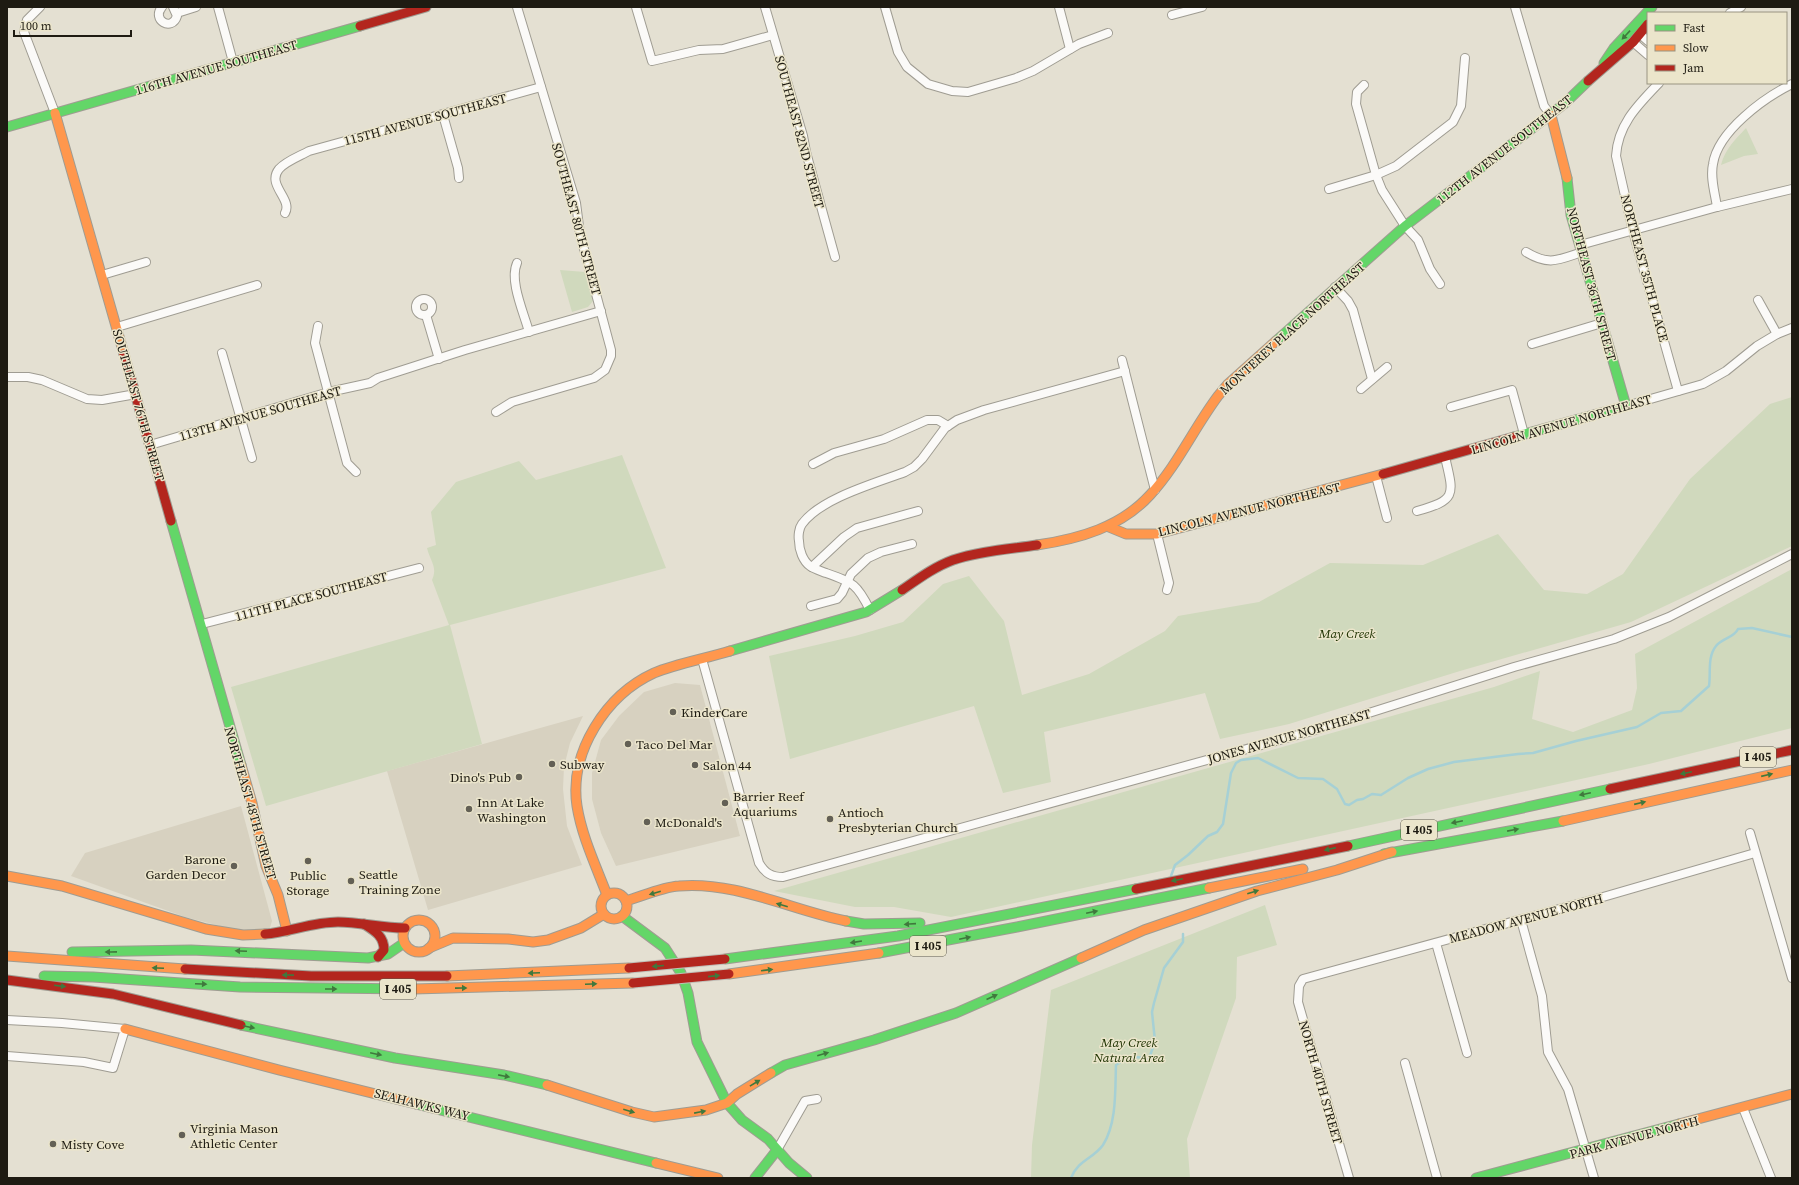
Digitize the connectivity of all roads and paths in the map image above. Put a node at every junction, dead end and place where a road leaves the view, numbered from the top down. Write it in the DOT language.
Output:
graph roads {
  1 [pos="40,7"];
  2 [pos="162,7"];
  3 [pos="196,7"];
  4 [pos="218,7"];
  5 [pos="426,7"];
  6 [pos="517,7"];
  7 [pos="636,7"];
  8 [pos="765,7"];
  9 [pos="885,7"];
  10 [pos="1060,7"];
  11 [pos="1202,7"];
  12 [pos="1515,7"];
  13 [pos="1741,7"];
  14 [pos="175,10"];
  15 [pos="1647,12"];
  16 [pos="1732,12"];
  17 [pos="1172,16"];
  18 [pos="1647,25"];
  19 [pos="1108,33"];
  20 [pos="1640,34"];
  21 [pos="773,35"];
  22 [pos="1647,40"];
  23 [pos="1633,42"];
  24 [pos="1070,49"];
  25 [pos="1647,54"];
  26 [pos="1465,58"];
  27 [pos="233,62"];
  28 [pos="1600,69"];
  29 [pos="1658,84"];
  30 [pos="1792,84"];
  31 [pos="1364,85"];
  32 [pos="541,87"];
  33 [pos="56,113"];
  34 [pos="443,115"];
  35 [pos="1551,115"];
  36 [pos="7,127"];
  37 [pos="1376,175"];
  38 [pos="459,178"];
  39 [pos="1329,189"];
  40 [pos="1792,189"];
  41 [pos="1717,207"];
  42 [pos="285,213"];
  43 [pos="1405,226"];
  44 [pos="1633,231"];
  45 [pos="1581,249"];
  46 [pos="1526,252"];
  47 [pos="835,257"];
  48 [pos="146,262"];
  49 [pos="517,263"];
  50 [pos="102,275"];
  51 [pos="1440,284"];
  52 [pos="257,285"];
  53 [pos="1335,287"];
  54 [pos="1758,300"];
  55 [pos="601,311"];
  56 [pos="426,315"];
  57 [pos="1602,323"];
  58 [pos="318,326"];
  59 [pos="117,327"];
  60 [pos="1792,328"];
  61 [pos="529,332"];
  62 [pos="1777,334"];
  63 [pos="1532,344"];
  64 [pos="222,353"];
  65 [pos="439,359"];
  66 [pos="1122,360"];
  67 [pos="1387,367"];
  68 [pos="1125,371"];
  69 [pos="7,378"];
  70 [pos="1372,379"];
  71 [pos="1361,389"];
  72 [pos="1678,391"];
  73 [pos="329,392"];
  74 [pos="136,394"];
  75 [pos="1626,406"];
  76 [pos="1451,407"];
  77 [pos="496,412"];
  78 [pos="241,418"];
  79 [pos="948,426"];
  80 [pos="1524,434"];
  81 [pos="150,445"];
  82 [pos="252,458"];
  83 [pos="1444,458"];
  84 [pos="813,464"];
  85 [pos="356,472"];
  86 [pos="1376,476"];
  87 [pos="1155,490"];
  88 [pos="918,511"];
  89 [pos="1417,511"];
  90 [pos="1387,518"];
  91 [pos="1109,527"];
  92 [pos="1157,534"];
  93 [pos="912,544"];
  94 [pos="1792,554"];
  95 [pos="812,567"];
  96 [pos="419,568"];
  97 [pos="847,580"];
  98 [pos="1166,590"];
  99 [pos="811,606"];
  100 [pos="870,610"];
  101 [pos="202,624"];
  102 [pos="702,659"];
  103 [pos="222,698"];
  104 [pos="1792,744"];
  105 [pos="1792,750"];
  106 [pos="1725,764"];
  107 [pos="1792,770"];
  108 [pos="1750,833"];
  109 [pos="1392,852"];
  110 [pos="1755,854"];
  111 [pos="7,876"];
  112 [pos="607,895"];
  113 [pos="626,901"];
  114 [pos="1060,905"];
  115 [pos="604,914"];
  116 [pos="622,916"];
  117 [pos="1521,920"];
  118 [pos="364,924"];
  119 [pos="385,928"];
  120 [pos="405,928"];
  121 [pos="433,930"];
  122 [pos="287,931"];
  123 [pos="453,938"];
  124 [pos="404,941"];
  125 [pos="1436,943"];
  126 [pos="429,948"];
  127 [pos="7,956"];
  128 [pos="378,957"];
  129 [pos="7,978"];
  130 [pos="1792,978"];
  131 [pos="1299,986"];
  132 [pos="7,1020"];
  133 [pos="125,1029"];
  134 [pos="1467,1053"];
  135 [pos="7,1056"];
  136 [pos="1405,1062"];
  137 [pos="1792,1094"];
  138 [pos="817,1099"];
  139 [pos="727,1103"];
  140 [pos="1743,1108"];
  141 [pos="777,1150"];
  142 [pos="1586,1150"];
  143 [pos="718,1178"];
  144 [pos="755,1178"];
  145 [pos="807,1178"];
  146 [pos="1349,1178"];
  147 [pos="1437,1178"];
  148 [pos="1476,1178"];
  149 [pos="1594,1178"];
  150 [pos="1771,1178"];
  1 -- 33 [label="street"];
  2 -- 14 [label="street"];
  3 -- 14 [label="street"];
  4 -- 27 [label="street"];
  5 -- 27 [label="main road, 116TH AVENUE SOUTHEAST"];
  6 -- 32 [label="street, SOUTHEAST 80TH STREET"];
  7 -- 21 [label="street"];
  8 -- 21 [label="street, SOUTHEAST 82ND STREET"];
  9 -- 24 [label="street"];
  10 -- 24 [label="street"];
  11 -- 17 [label="street"];
  12 -- 35 [label="street"];
  13 -- 16 [label="street"];
  15 -- 28 [label="main road, 112TH AVENUE SOUTHEAST, one-way"];
  18 -- 20 [label="main road, 112TH AVENUE SOUTHEAST"];
  19 -- 24 [label="street"];
  20 -- 22 [label="street"];
  20 -- 23 [label="main road, 112TH AVENUE SOUTHEAST"];
  21 -- 47 [label="street, SOUTHEAST 82ND STREET"];
  23 -- 25 [label="street"];
  23 -- 28 [label="main road, 112TH AVENUE SOUTHEAST"];
  26 -- 37 [label="street"];
  27 -- 33 [label="main road, 116TH AVENUE SOUTHEAST"];
  28 -- 35 [label="main road, 112TH AVENUE SOUTHEAST"];
  29 -- 44 [label="street, NORTHEAST 35TH PLACE"];
  30 -- 41 [label="street"];
  31 -- 37 [label="street"];
  32 -- 34 [label="street, 115TH AVENUE SOUTHEAST"];
  32 -- 55 [label="street, SOUTHEAST 80TH STREET"];
  33 -- 36 [label="main road, 116TH AVENUE SOUTHEAST"];
  33 -- 50 [label="main road, SOUTHEAST 76TH STREET"];
  34 -- 38 [label="street"];
  34 -- 42 [label="street, 115TH AVENUE SOUTHEAST"];
  35 -- 43 [label="main road, 112TH AVENUE SOUTHEAST"];
  35 -- 45 [label="main road, NORTHEAST 36TH STREET"];
  37 -- 39 [label="street"];
  37 -- 43 [label="street"];
  40 -- 41 [label="street"];
  41 -- 44 [label="street"];
  43 -- 51 [label="street"];
  43 -- 53 [label="main road, MONTEREY PLACE NORTHEAST"];
  44 -- 45 [label="street"];
  44 -- 72 [label="street, NORTHEAST 35TH PLACE"];
  45 -- 46 [label="street"];
  45 -- 57 [label="main road, NORTHEAST 36TH STREET"];
  48 -- 50 [label="street"];
  49 -- 61 [label="street"];
  50 -- 59 [label="main road, SOUTHEAST 76TH STREET"];
  52 -- 59 [label="street"];
  53 -- 70 [label="street"];
  53 -- 87 [label="main road, MONTEREY PLACE NORTHEAST"];
  54 -- 62 [label="street"];
  55 -- 61 [label="street"];
  55 -- 77 [label="street, SOUTHEAST 80TH STREET"];
  56 -- 65 [label="street"];
  57 -- 63 [label="street"];
  57 -- 75 [label="main road, NORTHEAST 36TH STREET"];
  58 -- 73 [label="street"];
  59 -- 74 [label="main road, SOUTHEAST 76TH STREET"];
  60 -- 62 [label="street, LINCOLN AVENUE NORTHEAST"];
  61 -- 65 [label="street, 113TH AVENUE SOUTHEAST"];
  62 -- 72 [label="street, LINCOLN AVENUE NORTHEAST"];
  64 -- 78 [label="street"];
  65 -- 73 [label="street, 113TH AVENUE SOUTHEAST"];
  66 -- 68 [label="street"];
  67 -- 70 [label="street"];
  68 -- 79 [label="street"];
  68 -- 87 [label="street"];
  69 -- 74 [label="street"];
  70 -- 71 [label="street"];
  72 -- 75 [label="street, LINCOLN AVENUE NORTHEAST"];
  73 -- 78 [label="street, 113TH AVENUE SOUTHEAST"];
  73 -- 85 [label="street"];
  74 -- 81 [label="main road, SOUTHEAST 76TH STREET"];
  75 -- 80 [label="main road, LINCOLN AVENUE NORTHEAST"];
  76 -- 80 [label="street"];
  78 -- 81 [label="street, 113TH AVENUE SOUTHEAST"];
  78 -- 82 [label="street"];
  79 -- 84 [label="street"];
  79 -- 95 [label="street"];
  80 -- 83 [label="main road, LINCOLN AVENUE NORTHEAST"];
  81 -- 101 [label="main road, SOUTHEAST 76TH STREET"];
  83 -- 86 [label="main road, LINCOLN AVENUE NORTHEAST"];
  83 -- 89 [label="street"];
  86 -- 90 [label="street"];
  86 -- 92 [label="main road, LINCOLN AVENUE NORTHEAST"];
  87 -- 91 [label="main road, MONTEREY PLACE NORTHEAST"];
  88 -- 95 [label="street"];
  91 -- 92 [label="main road, LINCOLN AVENUE NORTHEAST"];
  91 -- 100 [label="main road"];
  92 -- 98 [label="street"];
  93 -- 97 [label="street"];
  94 -- 102 [label="street, JONES AVENUE NORTHEAST"];
  95 -- 97 [label="street"];
  96 -- 101 [label="street, 111TH PLACE SOUTHEAST"];
  97 -- 99 [label="street"];
  97 -- 100 [label="street"];
  100 -- 102 [label="main road"];
  101 -- 103 [label="main road, SOUTHEAST 76TH STREET"];
  102 -- 112 [label="main road"];
  103 -- 122 [label="main road, NORTHEAST 48TH STREET"];
  104 -- 106 [label="main road"];
  105 -- 106 [label="main road, I 405"];
  106 -- 114 [label="main road, I 405, one-way"];
  109 -- 107 [label="main road, I 405, one-way"];
  108 -- 110 [label="street"];
  129 -- 109 [label="main road, I 405, one-way, bridge"];
  139 -- 109 [label="main road, one-way"];
  110 -- 117 [label="street, MEADOW AVENUE NORTH"];
  110 -- 130 [label="street"];
  111 -- 122 [label="main road"];
  112 -- 113 [label="main road"];
  112 -- 115 [label="main road"];
  114 -- 113 [label="main road, one-way"];
  113 -- 116 [label="main road"];
  114 -- 127 [label="main road, I 405, one-way, bridge"];
  115 -- 116 [label="main road"];
  115 -- 123 [label="main road"];
  116 -- 139 [label="main road"];
  117 -- 125 [label="street, MEADOW AVENUE NORTH"];
  117 -- 142 [label="street"];
  118 -- 119 [label="main road"];
  118 -- 122 [label="main road"];
  118 -- 128 [label="main road"];
  119 -- 120 [label="main road"];
  119 -- 124 [label="main road"];
  120 -- 121 [label="main road"];
  120 -- 124 [label="main road"];
  121 -- 123 [label="main road"];
  121 -- 126 [label="main road"];
  123 -- 126 [label="main road"];
  124 -- 126 [label="main road"];
  124 -- 128 [label="main road"];
  125 -- 131 [label="street, MEADOW AVENUE NORTH"];
  125 -- 134 [label="street"];
  128 -- 127 [label="main road, one-way"];
  129 -- 139 [label="main road, one-way"];
  131 -- 146 [label="street, NORTH 40TH STREET"];
  132 -- 133 [label="street"];
  133 -- 135 [label="street"];
  133 -- 143 [label="main road, SEAHAWKS WAY"];
  136 -- 147 [label="street"];
  137 -- 140 [label="main road, PARK AVENUE NORTH"];
  138 -- 141 [label="street"];
  139 -- 141 [label="main road"];
  140 -- 142 [label="main road, PARK AVENUE NORTH"];
  140 -- 150 [label="street"];
  141 -- 144 [label="main road"];
  141 -- 145 [label="main road"];
  142 -- 148 [label="main road, PARK AVENUE NORTH"];
  142 -- 149 [label="street"];
}
